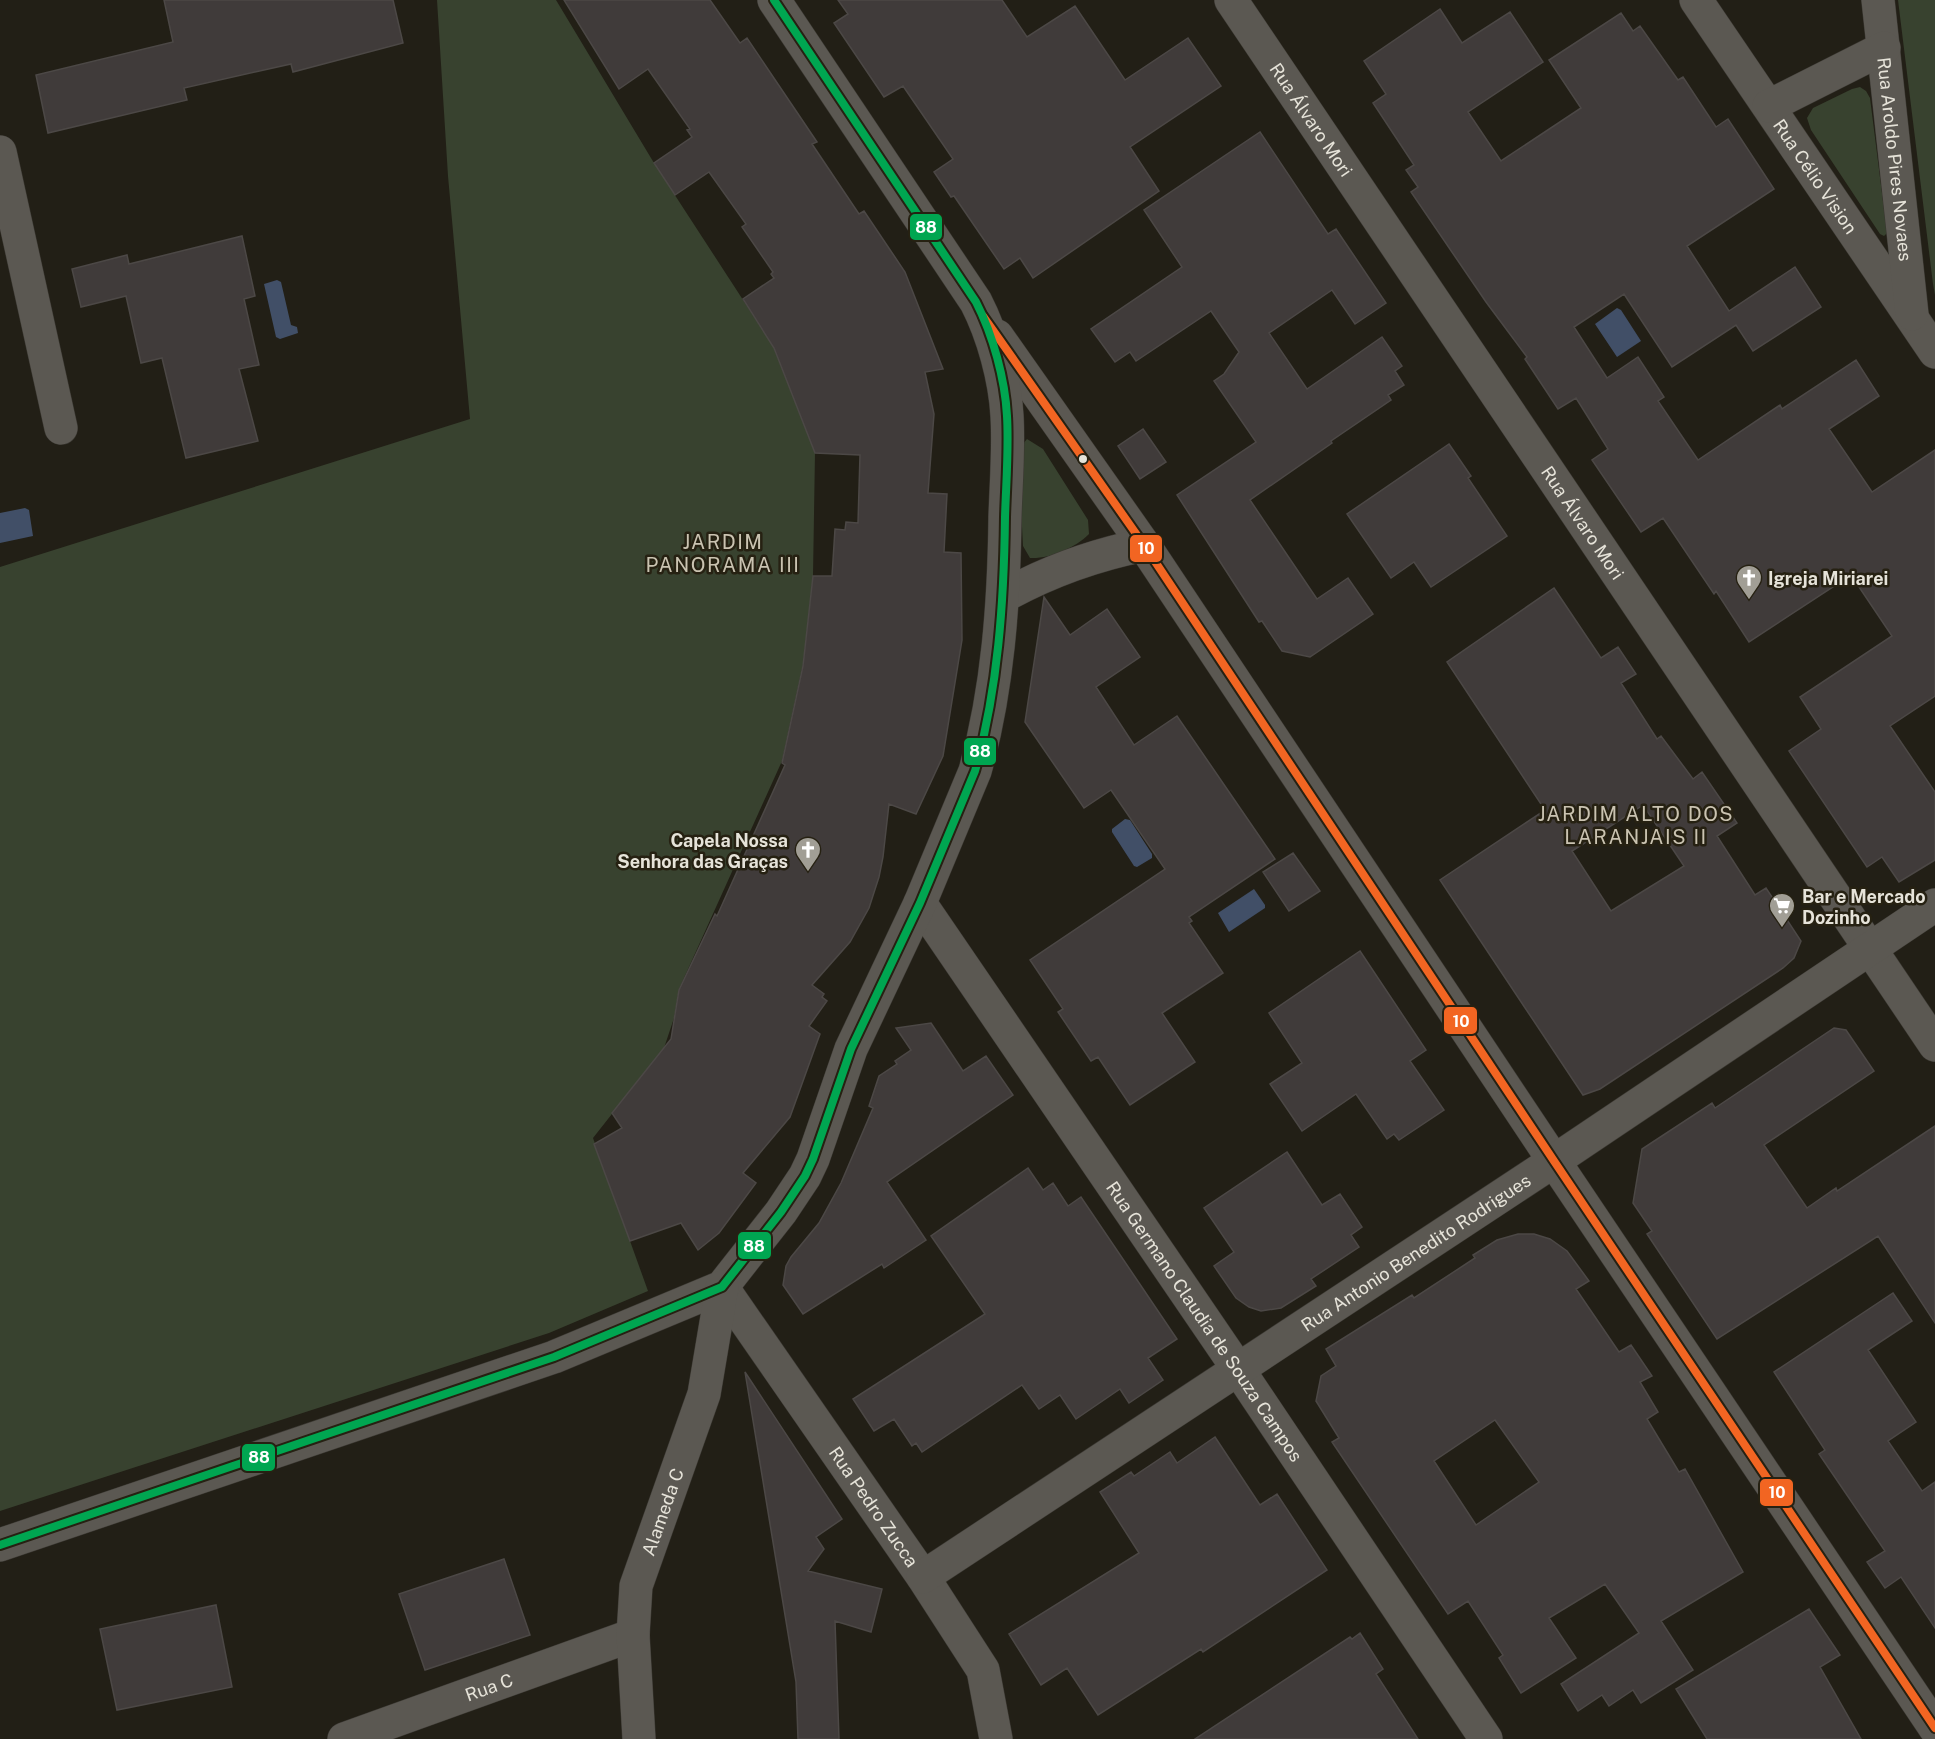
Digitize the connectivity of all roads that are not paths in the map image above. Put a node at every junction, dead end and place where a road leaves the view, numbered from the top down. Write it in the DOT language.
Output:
graph roads {
  1 [pos="774,0"];
  2 [pos="1231,0"];
  3 [pos="1696,0"];
  4 [pos="1878,0"];
  5 [pos="1884,48"];
  6 [pos="1769,106"];
  7 [pos="0,152"];
  8 [pos="982,314"];
  9 [pos="1913,318"];
  10 [pos="1935,352"];
  11 [pos="61,428"];
  12 [pos="1144,545"];
  13 [pos="1004,596"];
  14 [pos="920,903"];
  15 [pos="1935,906"];
  16 [pos="1870,949"];
  17 [pos="1935,1045"];
  18 [pos="1554,1161"];
  19 [pos="722,1287"];
  20 [pos="1238,1369"];
  21 [pos="0,1545"];
  22 [pos="923,1577"];
  23 [pos="633,1635"];
  24 [pos="1935,1728"];
  25 [pos="344,1739"];
  26 [pos="639,1739"];
  27 [pos="996,1739"];
  28 [pos="1486,1739"];
  1 -- 8 [label="street"];
  2 -- 16 [label="street, Rua Álvaro Mori"];
  3 -- 6 [label="street, Rua Célio Vision"];
  4 -- 5 [label="street, Rua Aroldo Pires Novaes"];
  5 -- 6 [label="street"];
  5 -- 9 [label="street, Rua Aroldo Pires Novaes"];
  6 -- 9 [label="street, Rua Célio Vision"];
  7 -- 11 [label="street"];
  8 -- 12 [label="street"];
  8 -- 13 [label="street"];
  9 -- 10 [label="street, Rua Célio Vision"];
  12 -- 13 [label="street"];
  12 -- 18 [label="street"];
  13 -- 14 [label="street"];
  14 -- 19 [label="street"];
  14 -- 20 [label="street, Rua Germano Claudia de Souza Campos"];
  15 -- 16 [label="street, Rua Antonio Benedito Rodrigues"];
  16 -- 17 [label="street, Rua Álvaro Mori"];
  16 -- 18 [label="street, Rua Antonio Benedito Rodrigues"];
  18 -- 20 [label="street, Rua Antonio Benedito Rodrigues"];
  18 -- 24 [label="street"];
  19 -- 21 [label="street"];
  19 -- 22 [label="street, Rua Pedro Zucca"];
  19 -- 23 [label="street, Alameda C"];
  20 -- 22 [label="street, Rua Antonio Benedito Rodrigues"];
  20 -- 28 [label="street, Rua Germano Claudia de Souza Campos"];
  22 -- 27 [label="street, Rua Pedro Zucca"];
  23 -- 25 [label="street, Rua C"];
  23 -- 26 [label="street, Alameda C"];
}
